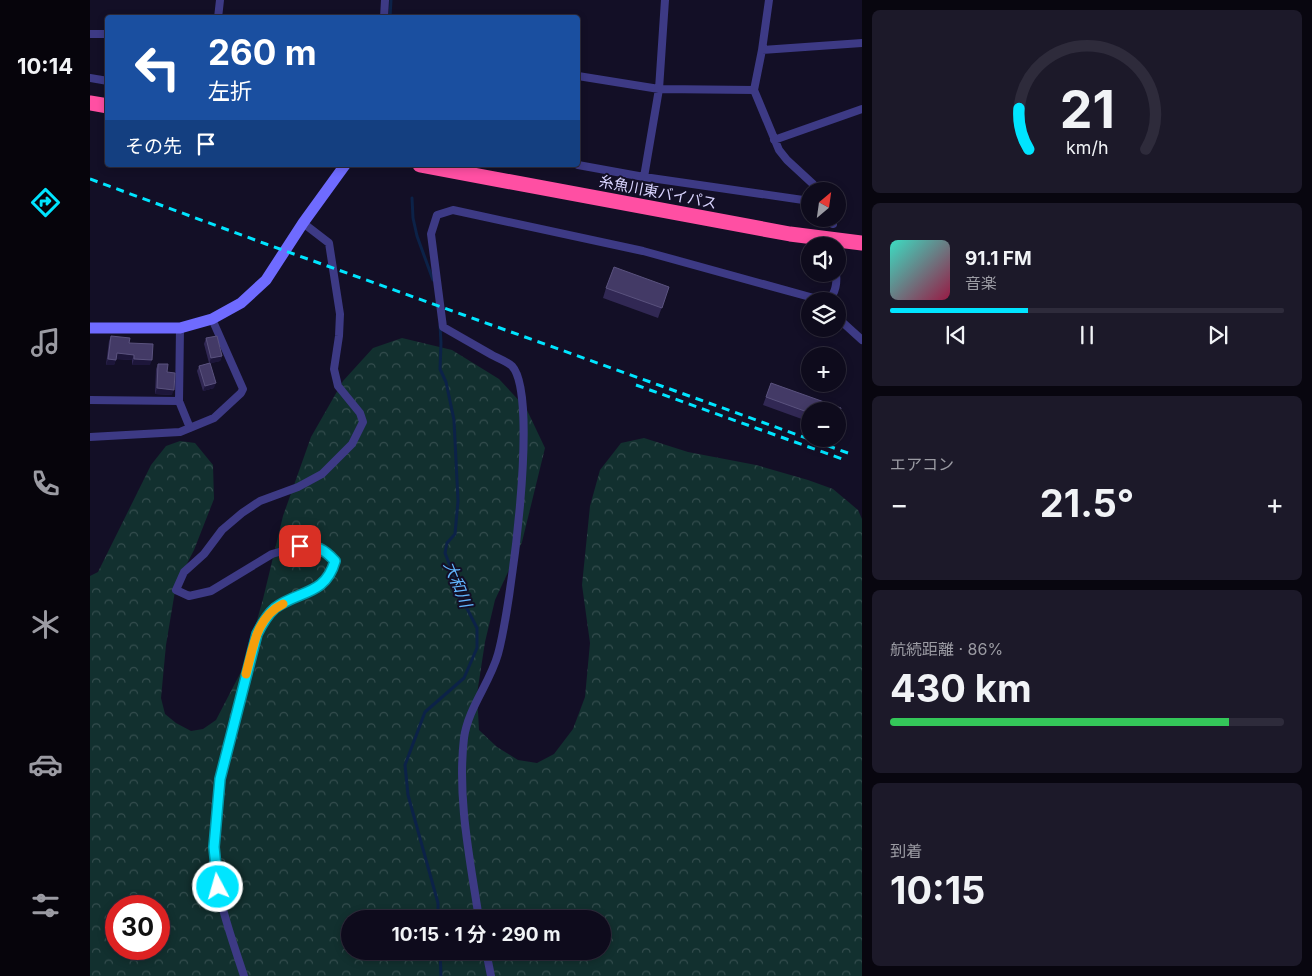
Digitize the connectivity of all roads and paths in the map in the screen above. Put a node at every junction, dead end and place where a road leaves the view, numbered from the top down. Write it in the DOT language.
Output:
graph roads {
  1 [pos="220,0"];
  2 [pos="385,0"];
  3 [pos="665,0"];
  4 [pos="769,0"];
  5 [pos="218,15"];
  6 [pos="384,15"];
  7 [pos="90,34"];
  8 [pos="105,34"];
  9 [pos="862,43"];
  10 [pos="762,50"];
  11 [pos="580,76"];
  12 [pos="90,78"];
  13 [pos="105,80"];
  14 [pos="659,89"];
  15 [pos="754,90"];
  16 [pos="90,103"];
  17 [pos="105,106"];
  18 [pos="862,109"];
  19 [pos="774,140"];
  20 [pos="580,165"];
  21 [pos="344,167"];
  22 [pos="431,167"];
  23 [pos="644,177"];
  24 [pos="811,182"];
  25 [pos="801,200"];
  26 [pos="303,223"];
  27 [pos="862,243"];
  28 [pos="801,294"];
  29 [pos="212,319"];
  30 [pos="846,325"];
  31 [pos="90,328"];
  32 [pos="180,328"];
  33 [pos="862,340"];
  34 [pos="90,400"];
  35 [pos="179,402"];
  36 [pos="190,428"];
  37 [pos="90,437"];
  38 [pos="478,910"];
  39 [pos="488,960"];
  40 [pos="244,976"];
  41 [pos="491,976"];
  1 -- 5 [label="street"];
  2 -- 6 [label="street"];
  3 -- 14 [label="street"];
  4 -- 10 [label="street"];
  7 -- 8 [label="street"];
  9 -- 10 [label="street"];
  10 -- 15 [label="street"];
  11 -- 14 [label="street"];
  12 -- 13 [label="street"];
  14 -- 15 [label="street"];
  14 -- 23 [label="street"];
  15 -- 19 [label="street"];
  16 -- 17 [label="highway"];
  18 -- 19 [label="street"];
  19 -- 24 [label="street"];
  20 -- 23 [label="street"];
  21 -- 26 [label="street"];
  22 -- 27 [label="highway, 糸魚川東バイパス"];
  23 -- 25 [label="street"];
  26 -- 29 [label="street"];
  26 -- 40 [label="street"];
  28 -- 38 [label="street"];
  29 -- 32 [label="street"];
  29 -- 36 [label="street"];
  30 -- 33 [label="street"];
  31 -- 32 [label="street"];
  32 -- 35 [label="street"];
  34 -- 35 [label="street"];
  35 -- 36 [label="street"];
  36 -- 37 [label="street"];
  39 -- 41 [label="street"];
}
